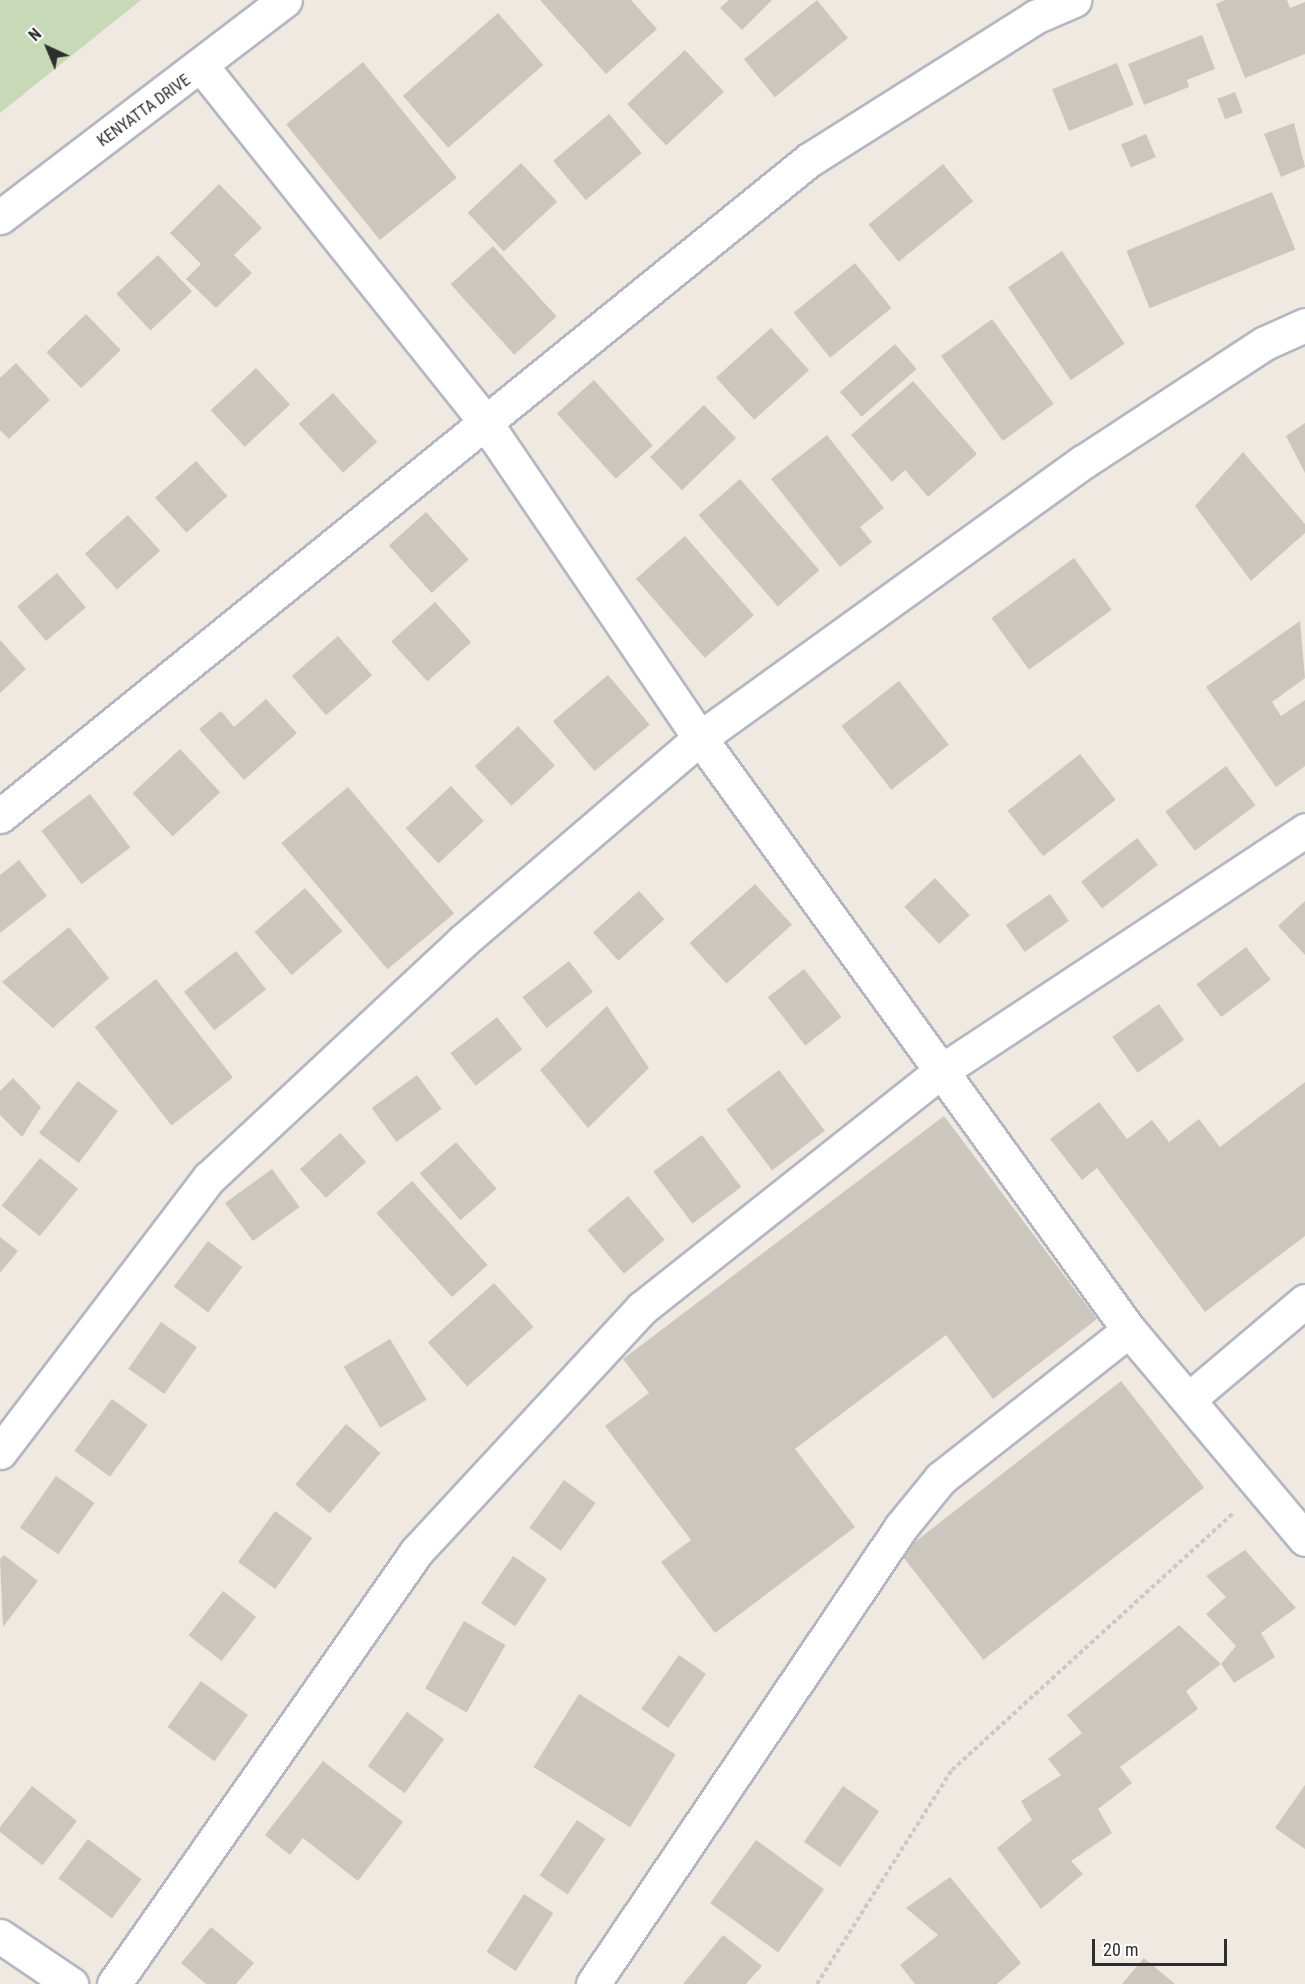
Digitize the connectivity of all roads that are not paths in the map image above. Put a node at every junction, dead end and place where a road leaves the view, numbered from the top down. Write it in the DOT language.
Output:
graph roads {
  1 [pos="285,0"];
  2 [pos="1074,0"];
  3 [pos="203,68"];
  4 [pos="0,217"];
  5 [pos="1305,325"];
  6 [pos="483,419"];
  7 [pos="700,738"];
  8 [pos="0,816"];
  9 [pos="1305,831"];
  10 [pos="940,1072"];
  11 [pos="1305,1301"];
  12 [pos="1129,1330"];
  13 [pos="1189,1399"];
  14 [pos="0,1452"];
  15 [pos="1305,1539"];
  16 [pos="0,1936"];
  17 [pos="71,1984"];
  18 [pos="114,1984"];
  19 [pos="593,1984"];
  1 -- 3 [label="street, KENYATTA DRIVE"];
  2 -- 6 [label="street"];
  3 -- 4 [label="street, KENYATTA DRIVE"];
  3 -- 6 [label="street"];
  5 -- 7 [label="street"];
  6 -- 7 [label="street"];
  6 -- 8 [label="street"];
  7 -- 10 [label="street"];
  7 -- 14 [label="street"];
  9 -- 10 [label="street"];
  10 -- 12 [label="street"];
  10 -- 18 [label="street"];
  11 -- 13 [label="street"];
  12 -- 13 [label="street"];
  12 -- 19 [label="street"];
  13 -- 15 [label="street"];
  16 -- 17 [label="street"];
}
